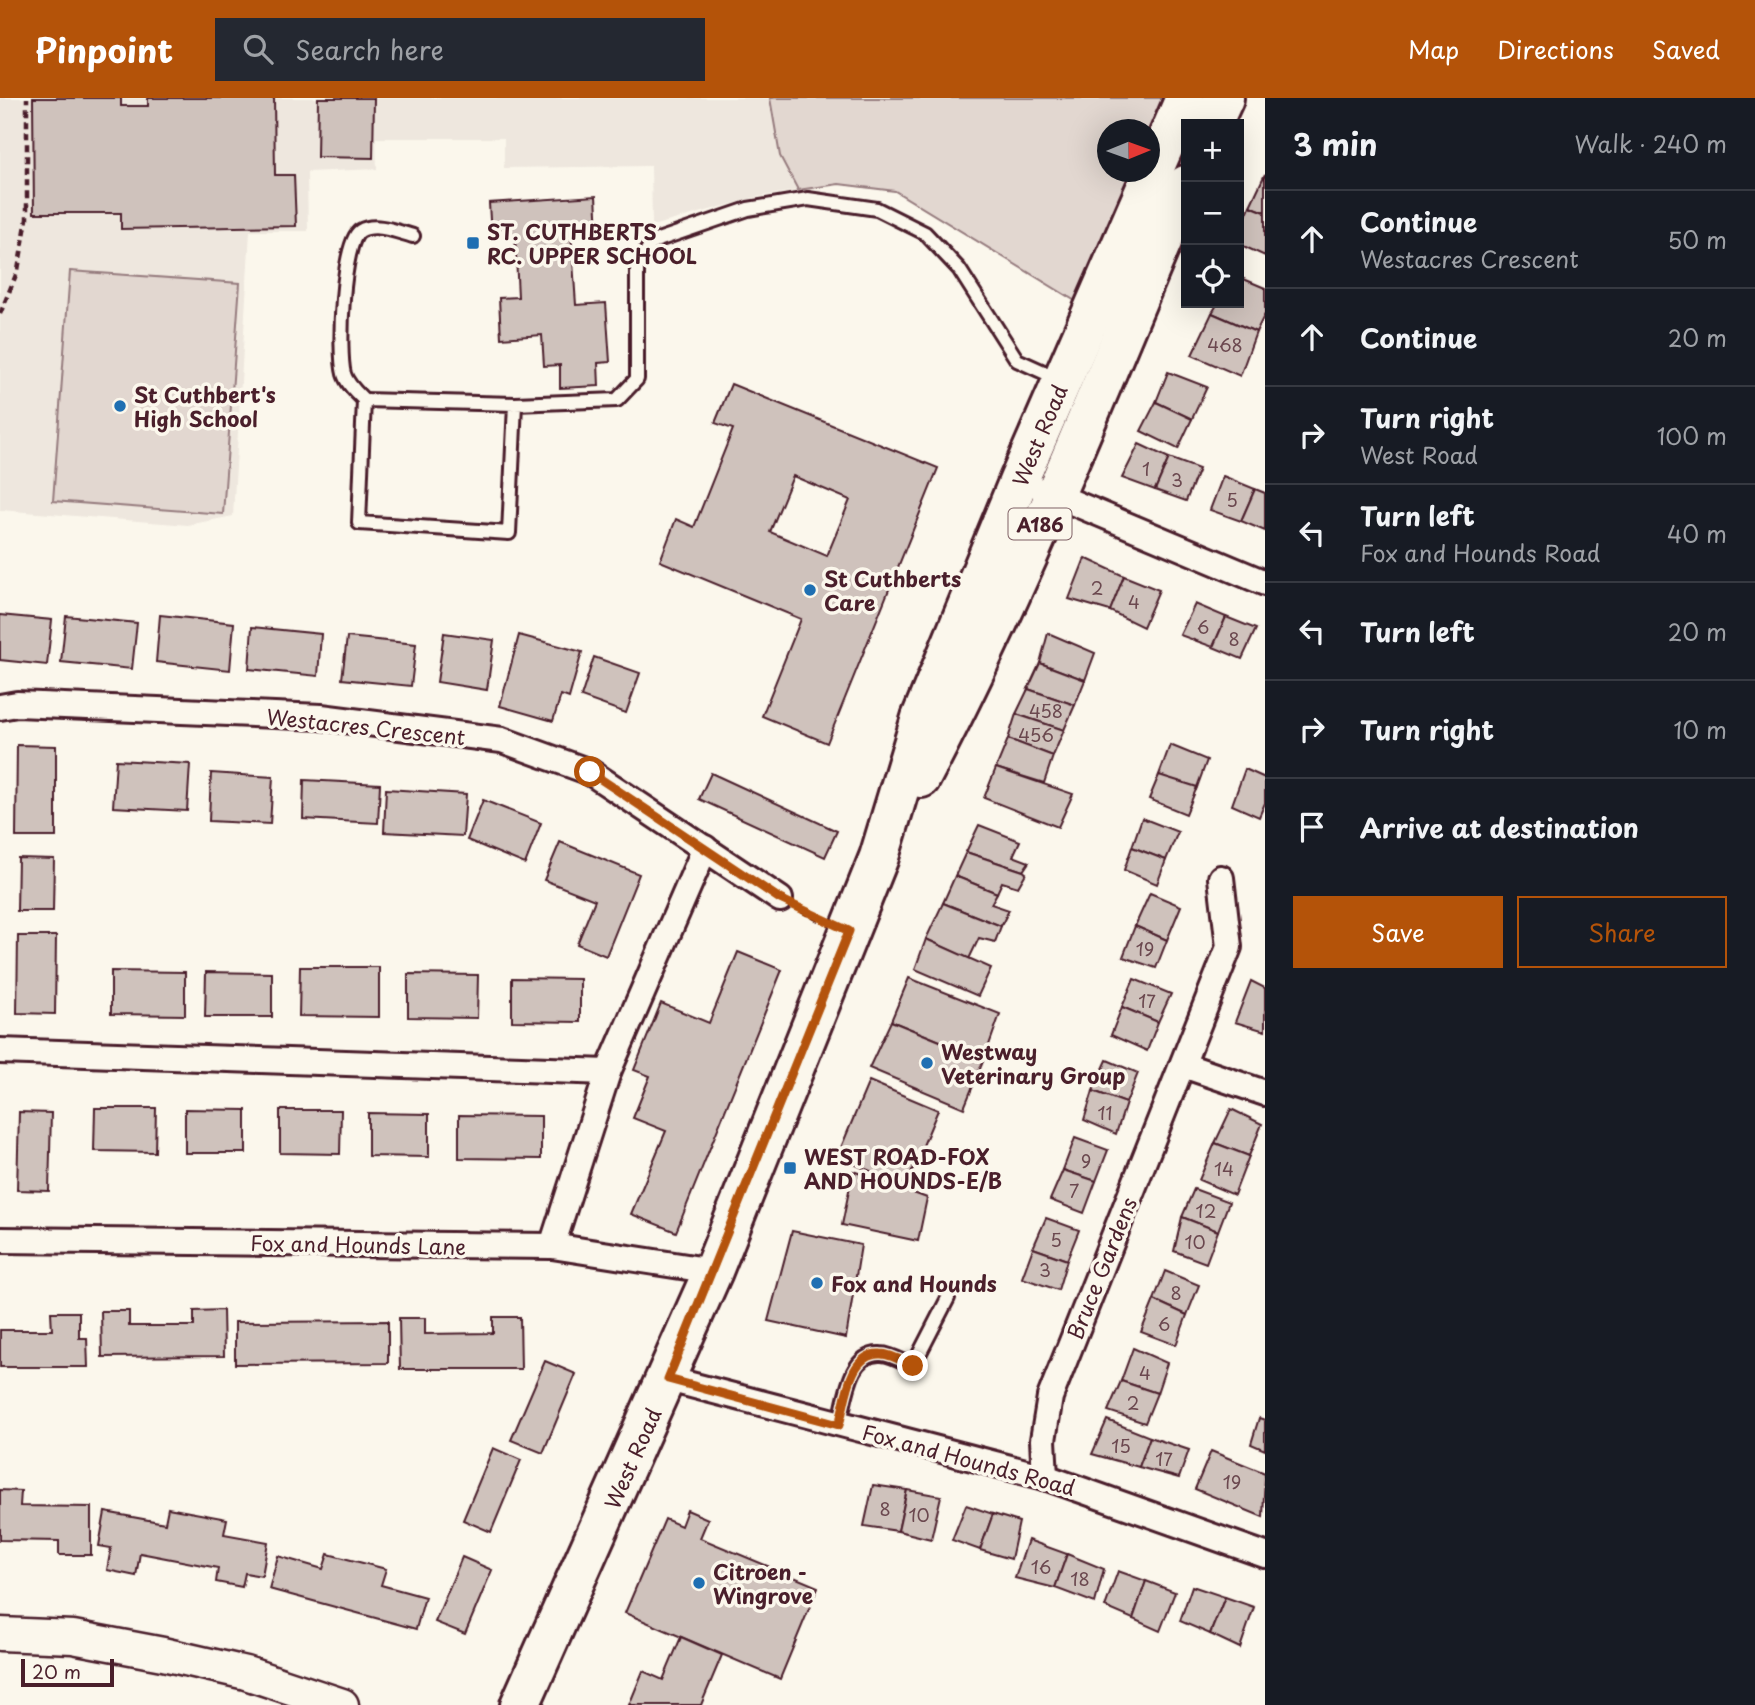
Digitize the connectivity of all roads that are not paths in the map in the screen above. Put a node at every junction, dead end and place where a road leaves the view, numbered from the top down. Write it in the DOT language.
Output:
graph roads {
  1 [pos="1185,98"];
  2 [pos="1224,98"];
  3 [pos="1214,119"];
  4 [pos="1181,195"];
  5 [pos="413,236"];
  6 [pos="1062,380"];
  7 [pos="364,400"];
  8 [pos="515,404"];
  9 [pos="1036,488"];
  10 [pos="1265,583"];
  11 [pos="0,707"];
  12 [pos="705,848"];
  13 [pos="1221,878"];
  14 [pos="780,899"];
  15 [pos="0,1051"];
  16 [pos="1183,1065"];
  17 [pos="608,1072"];
  18 [pos="1265,1093"];
  19 [pos="0,1240"];
  20 [pos="552,1246"];
  21 [pos="713,1271"];
  22 [pos="948,1298"];
  23 [pos="668,1379"];
  24 [pos="839,1425"];
  25 [pos="1045,1476"];
  26 [pos="1265,1555"];
  27 [pos="0,1634"];
  28 [pos="342,1705"];
  29 [pos="520,1705"];
  1 -- 6 [label="main road, West Road / A186"];
  2 -- 3 [label="main road"];
  4 -- 9 [label="main road, West Road / A186"];
  5 -- 7 [label="lane"];
  6 -- 8 [label="lane"];
  6 -- 9 [label="main road, West Road / A186"];
  7 -- 8 [label="lane"];
  7 -- 8 [label="lane"];
  9 -- 10 [label="street"];
  9 -- 21 [label="main road, West Road / A186"];
  11 -- 12 [label="street, Westacres Crescent"];
  12 -- 14 [label="street, Westacres Crescent"];
  12 -- 17 [label="street"];
  13 -- 16 [label="street, Bruce Gardens"];
  15 -- 17 [label="street"];
  16 -- 18 [label="street"];
  16 -- 25 [label="street, Bruce Gardens"];
  17 -- 20 [label="street"];
  19 -- 20 [label="street, Fox and Hounds Lane"];
  20 -- 21 [label="street, Fox and Hounds Lane"];
  21 -- 23 [label="main road, West Road / A186"];
  22 -- 24 [label="lane"];
  23 -- 24 [label="street, Fox and Hounds Road"];
  23 -- 29 [label="main road, West Road / A186"];
  24 -- 25 [label="street, Fox and Hounds Road"];
  25 -- 26 [label="street, Fox and Hounds Road"];
  27 -- 28 [label="street"];
}
